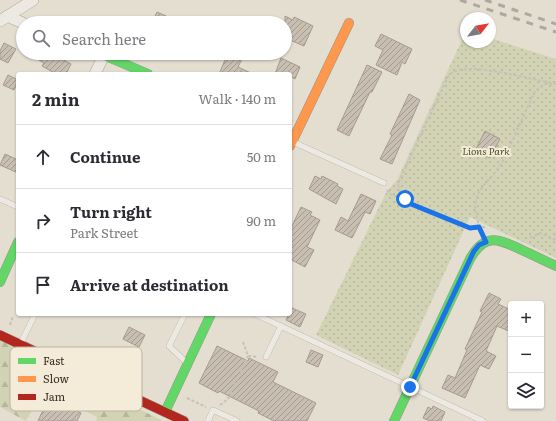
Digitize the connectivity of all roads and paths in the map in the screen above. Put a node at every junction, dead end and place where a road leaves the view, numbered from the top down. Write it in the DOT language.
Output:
graph roads {
  1 [pos="33,0"];
  2 [pos="3,19"];
  3 [pos="16,22"];
  4 [pos="349,23"];
  5 [pos="100,60"];
  6 [pos="116,60"];
  7 [pos="96,72"];
  8 [pos="143,72"];
  9 [pos="554,84"];
  10 [pos="292,141"];
  11 [pos="292,143"];
  12 [pos="384,183"];
  13 [pos="0,199"];
  14 [pos="405,199"];
  15 [pos="16,206"];
  16 [pos="479,227"];
  17 [pos="490,227"];
  18 [pos="530,238"];
  19 [pos="556,240"];
  20 [pos="486,242"];
  21 [pos="16,246"];
  22 [pos="556,266"];
  23 [pos="0,282"];
  24 [pos="13,316"];
  25 [pos="34,316"];
  26 [pos="184,316"];
  27 [pos="209,316"];
  28 [pos="259,316"];
  29 [pos="10,322"];
  30 [pos="281,326"];
  31 [pos="0,335"];
  32 [pos="244,342"];
  33 [pos="20,345"];
  34 [pos="24,347"];
  35 [pos="248,356"];
  36 [pos="266,357"];
  37 [pos="188,364"];
  38 [pos="410,387"];
  39 [pos="228,399"];
  40 [pos="142,401"];
  41 [pos="165,412"];
  42 [pos="184,421"];
  43 [pos="208,421"];
  44 [pos="237,421"];
  45 [pos="394,421"];
  46 [pos="483,421"];
  1 -- 2 [label="street"];
  2 -- 3 [label="street"];
  4 -- 10 [label="street"];
  5 -- 7 [label="street"];
  6 -- 8 [label="street"];
  9 -- 14 [label="path"];
  9 -- 16 [label="path"];
  11 -- 12 [label="lane"];
  12 -- 14 [label="path"];
  13 -- 15 [label="lane"];
  14 -- 16 [label="path"];
  16 -- 17 [label="path"];
  16 -- 20 [label="path"];
  18 -- 19 [label="path"];
  20 -- 22 [label="street"];
  20 -- 38 [label="street"];
  21 -- 23 [label="street"];
  24 -- 29 [label="path"];
  25 -- 33 [label="lane"];
  26 -- 37 [label="lane"];
  27 -- 37 [label="street"];
  28 -- 30 [label="lane"];
  30 -- 36 [label="lane"];
  30 -- 38 [label="lane"];
  31 -- 33 [label="street"];
  32 -- 35 [label="path"];
  33 -- 34 [label="street"];
  35 -- 36 [label="path"];
  35 -- 39 [label="path"];
  37 -- 41 [label="street"];
  38 -- 45 [label="street"];
  38 -- 46 [label="lane"];
  40 -- 41 [label="street"];
  41 -- 42 [label="street"];
  43 -- 44 [label="lane"];
}
